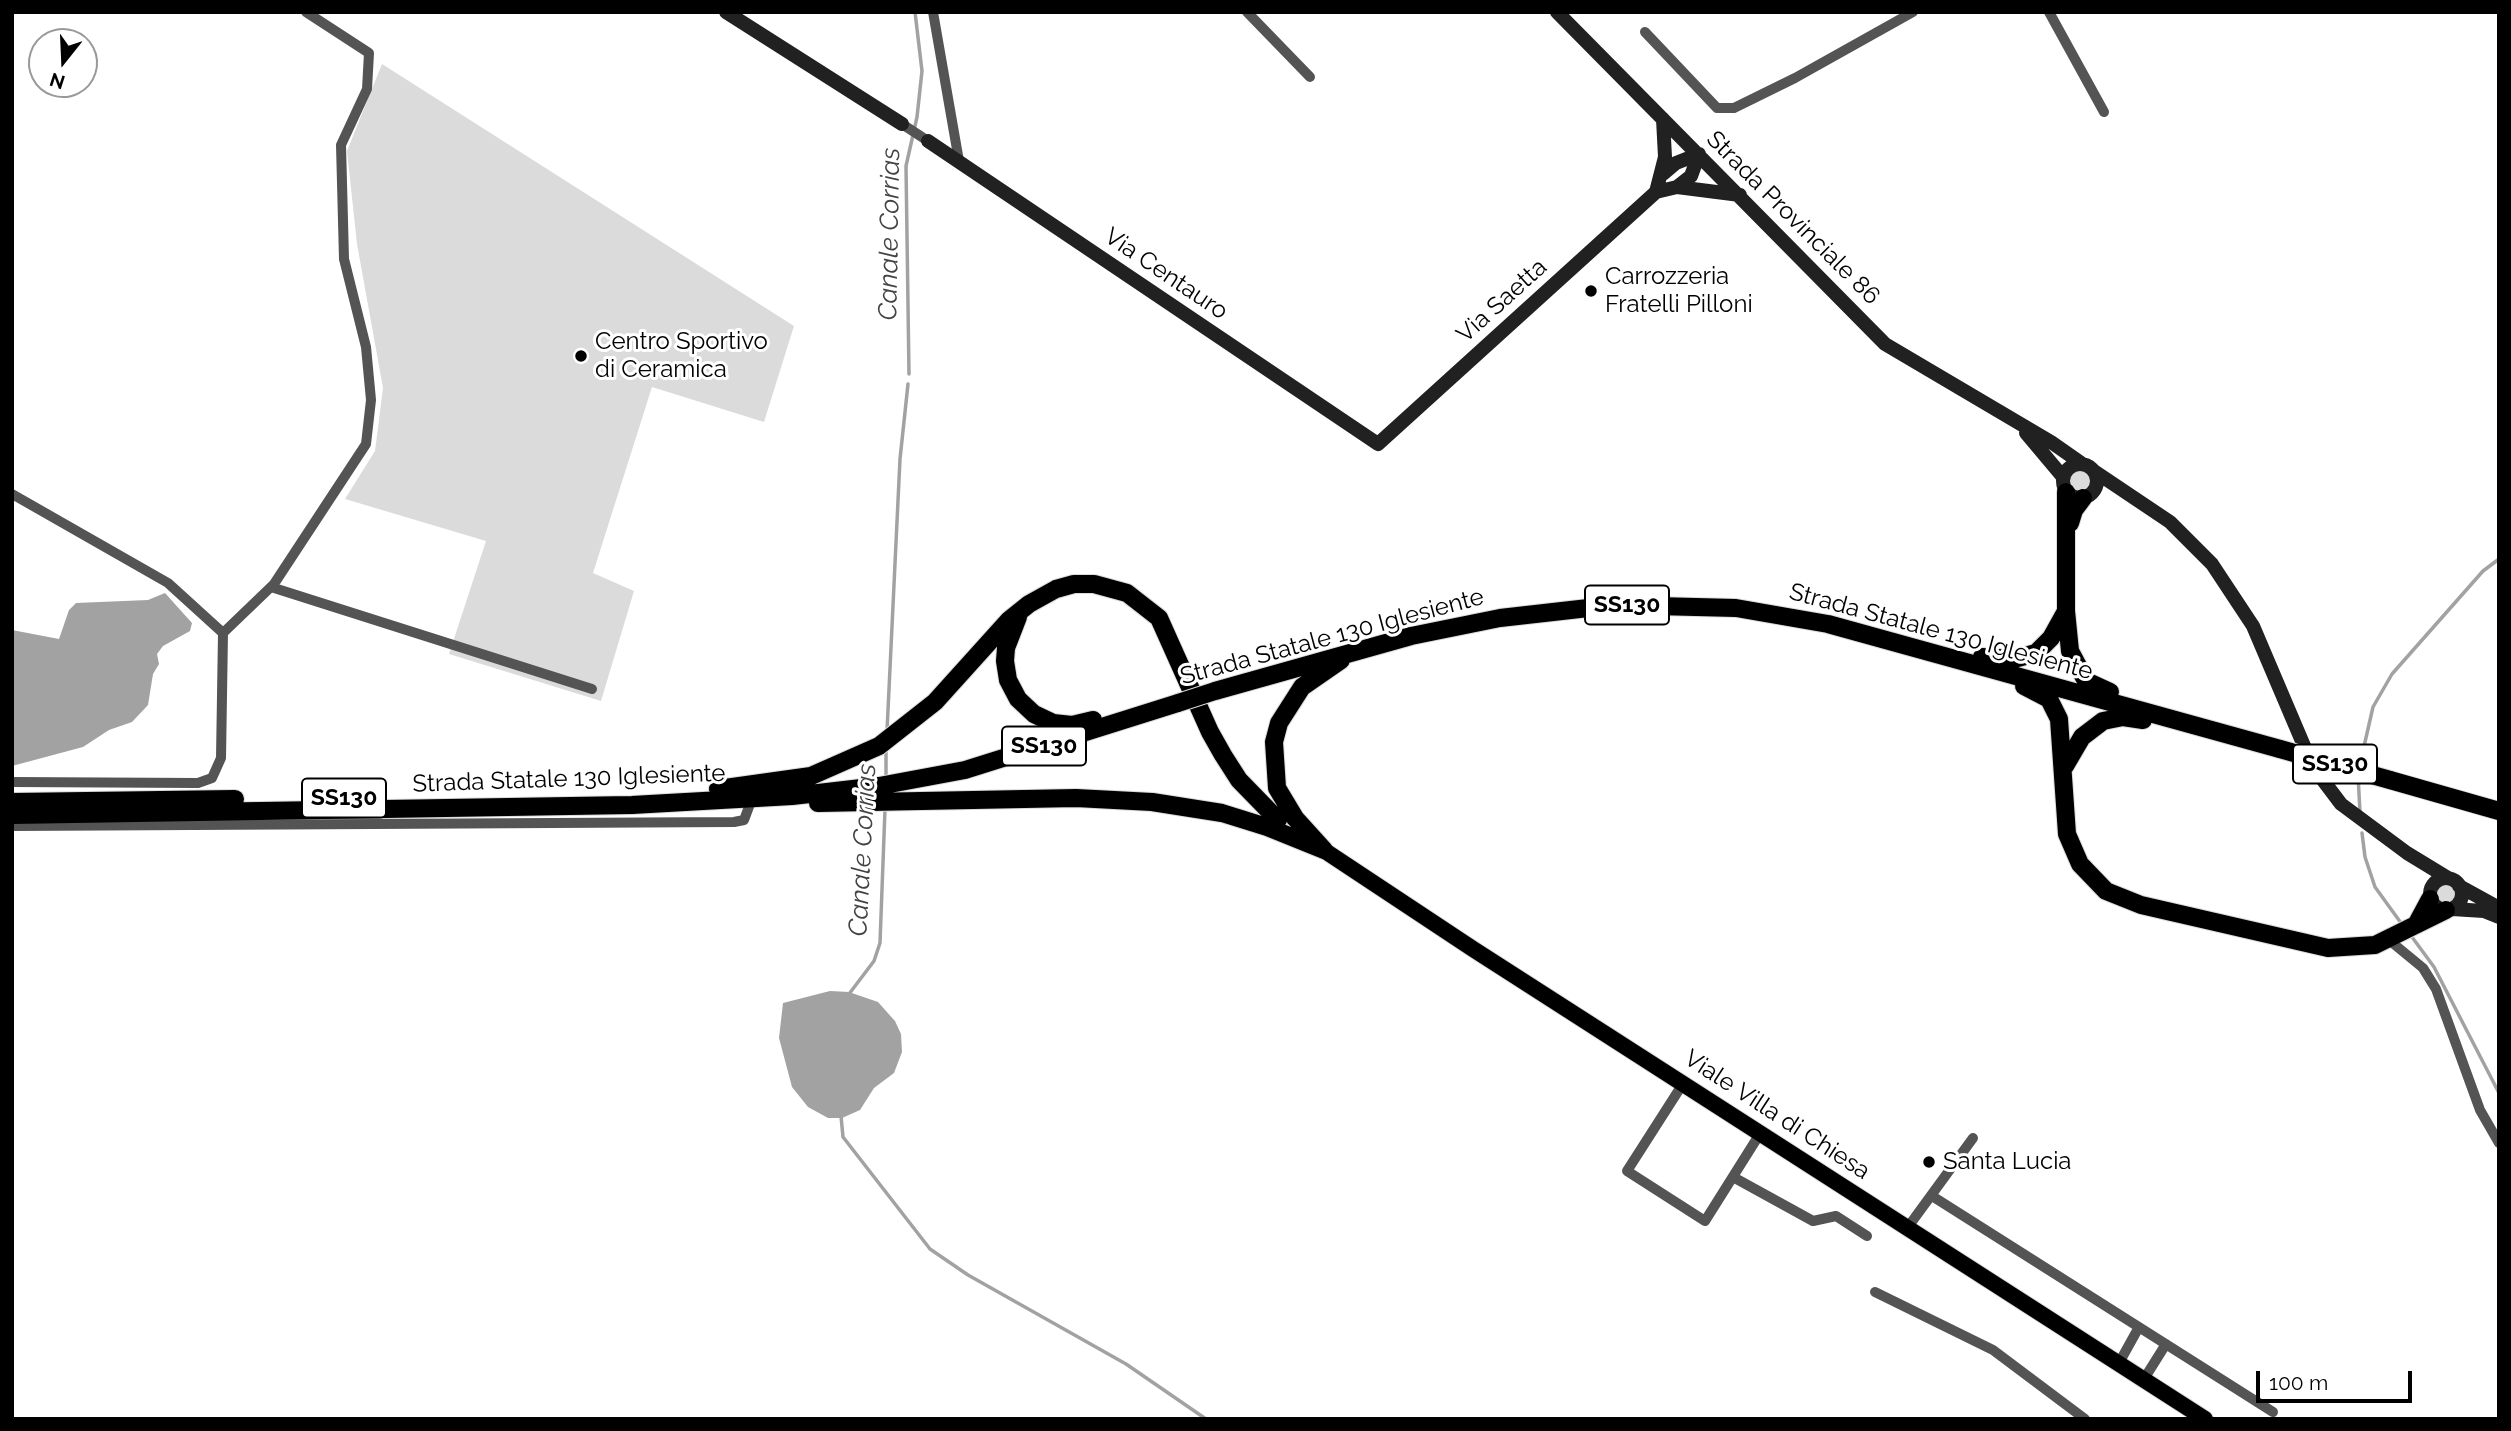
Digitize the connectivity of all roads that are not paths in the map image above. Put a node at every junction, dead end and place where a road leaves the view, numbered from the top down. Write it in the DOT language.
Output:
graph roads {
  1 [pos="306,12"];
  2 [pos="726,12"];
  3 [pos="933,12"];
  4 [pos="1247,12"];
  5 [pos="1557,12"];
  6 [pos="1913,12"];
  7 [pos="2049,12"];
  8 [pos="1645,32"];
  9 [pos="1310,77"];
  10 [pos="2104,112"];
  11 [pos="1663,119"];
  12 [pos="902,124"];
  13 [pos="928,141"];
  14 [pos="1699,154"];
  15 [pos="959,161"];
  16 [pos="1663,174"];
  17 [pos="1677,187"];
  18 [pos="1656,192"];
  19 [pos="1740,195"];
  20 [pos="2020,426"];
  21 [pos="1378,444"];
  22 [pos="2088,467"];
  23 [pos="2076,490"];
  24 [pos="12,494"];
  25 [pos="2133,497"];
  26 [pos="271,587"];
  27 [pos="2066,611"];
  28 [pos="1018,612"];
  29 [pos="223,633"];
  30 [pos="1899,643"];
  31 [pos="1326,663"];
  32 [pos="592,690"];
  33 [pos="1177,703"];
  34 [pos="2215,730"];
  35 [pos="2065,766"];
  36 [pos="12,782"];
  37 [pos="677,793"];
  38 [pos="878,794"];
  39 [pos="792,796"];
  40 [pos="12,802"];
  41 [pos="750,804"];
  42 [pos="632,805"];
  43 [pos="2499,811"];
  44 [pos="12,815"];
  45 [pos="1278,820"];
  46 [pos="12,826"];
  47 [pos="1324,850"];
  48 [pos="2407,853"];
  49 [pos="2453,882"];
  50 [pos="2430,895"];
  51 [pos="2499,908"];
  52 [pos="2449,909"];
  53 [pos="2499,917"];
  54 [pos="2416,925"];
  55 [pos="2389,940"];
  56 [pos="1684,1082"];
  57 [pos="1760,1132"];
  58 [pos="1973,1138"];
  59 [pos="2499,1143"];
  60 [pos="1732,1177"];
  61 [pos="1932,1196"];
  62 [pos="1908,1227"];
  63 [pos="1867,1236"];
  64 [pos="1875,1292"];
  65 [pos="2139,1327"];
  66 [pos="2166,1344"];
  67 [pos="2119,1363"];
  68 [pos="2144,1379"];
  69 [pos="2273,1412"];
  70 [pos="2085,1419"];
  71 [pos="2205,1419"];
  1 -- 26 [label="street"];
  2 -- 12 [label="street"];
  3 -- 15 [label="street"];
  4 -- 9 [label="street"];
  5 -- 11 [label="street, Strada Provinciale 86"];
  6 -- 8 [label="street"];
  7 -- 10 [label="street"];
  11 -- 14 [label="street, Strada Provinciale 86"];
  11 -- 16 [label="street, Via Saetta"];
  12 -- 13 [label="street"];
  13 -- 15 [label="street, Via Centauro"];
  14 -- 16 [label="street"];
  14 -- 17 [label="street"];
  14 -- 19 [label="street, Strada Provinciale 86"];
  15 -- 21 [label="street, Via Centauro"];
  16 -- 18 [label="street, Via Saetta"];
  17 -- 18 [label="street, Via Saetta"];
  17 -- 19 [label="street, Via Saetta"];
  18 -- 21 [label="street, Via Saetta"];
  19 -- 20 [label="street, Strada Provinciale 86"];
  20 -- 22 [label="street, Strada Provinciale 86"];
  20 -- 23 [label="street, Strada Provinciale 86"];
  22 -- 23 [label="street"];
  22 -- 23 [label="street"];
  22 -- 25 [label="street, Strada Provinciale 86"];
  23 -- 25 [label="street, Strada Provinciale 86"];
  23 -- 27 [label="highway"];
  24 -- 29 [label="street"];
  25 -- 48 [label="street, Strada Provinciale 86"];
  26 -- 29 [label="street"];
  26 -- 32 [label="street"];
  27 -- 30 [label="highway"];
  27 -- 34 [label="highway"];
  28 -- 33 [label="highway"];
  28 -- 37 [label="highway"];
  28 -- 45 [label="highway"];
  29 -- 36 [label="street"];
  30 -- 31 [label="highway, Strada Statale 130 Iglesiente / SS130"];
  30 -- 34 [label="highway, Strada Statale 130 Iglesiente / SS130"];
  30 -- 35 [label="highway"];
  31 -- 33 [label="highway, Strada Statale 130 Iglesiente / SS130, bridge"];
  31 -- 47 [label="highway"];
  33 -- 38 [label="highway, Strada Statale 130 Iglesiente / SS130"];
  34 -- 35 [label="highway"];
  34 -- 43 [label="highway, Strada Statale 130 Iglesiente / SS130, bridge"];
  35 -- 55 [label="highway"];
  37 -- 39 [label="highway, Strada Statale 130 Iglesiente / SS130"];
  37 -- 40 [label="highway, Strada Statale 130 Iglesiente / SS130"];
  38 -- 39 [label="highway, Strada Statale 130 Iglesiente / SS130"];
  38 -- 41 [label="highway"];
  38 -- 47 [label="highway"];
  39 -- 42 [label="highway, Strada Statale 130 Iglesiente / SS130"];
  41 -- 42 [label="highway"];
  41 -- 46 [label="street"];
  42 -- 44 [label="highway, Strada Statale 130 Iglesiente / SS130"];
  45 -- 47 [label="main road, Viale Villa di Chiesa"];
  47 -- 56 [label="main road, Viale Villa di Chiesa"];
  48 -- 49 [label="street, Strada Provinciale 86"];
  48 -- 50 [label="street, Strada Provinciale 86"];
  49 -- 50 [label="street"];
  49 -- 51 [label="street, Strada Provinciale 86"];
  49 -- 52 [label="street"];
  50 -- 52 [label="street"];
  50 -- 54 [label="highway"];
  52 -- 53 [label="street"];
  52 -- 54 [label="highway"];
  54 -- 55 [label="highway"];
  55 -- 59 [label="street"];
  56 -- 57 [label="main road, Viale Villa di Chiesa"];
  56 -- 60 [label="street"];
  57 -- 60 [label="street"];
  57 -- 62 [label="main road, Viale Villa di Chiesa"];
  58 -- 61 [label="street"];
  60 -- 63 [label="street"];
  61 -- 62 [label="street"];
  61 -- 65 [label="street"];
  62 -- 67 [label="main road, Viale Villa di Chiesa"];
  64 -- 70 [label="street"];
  65 -- 66 [label="street"];
  65 -- 67 [label="street"];
  66 -- 68 [label="street"];
  66 -- 69 [label="street"];
  67 -- 68 [label="main road, Viale Villa di Chiesa"];
  68 -- 71 [label="main road, Viale Villa di Chiesa"];
}
